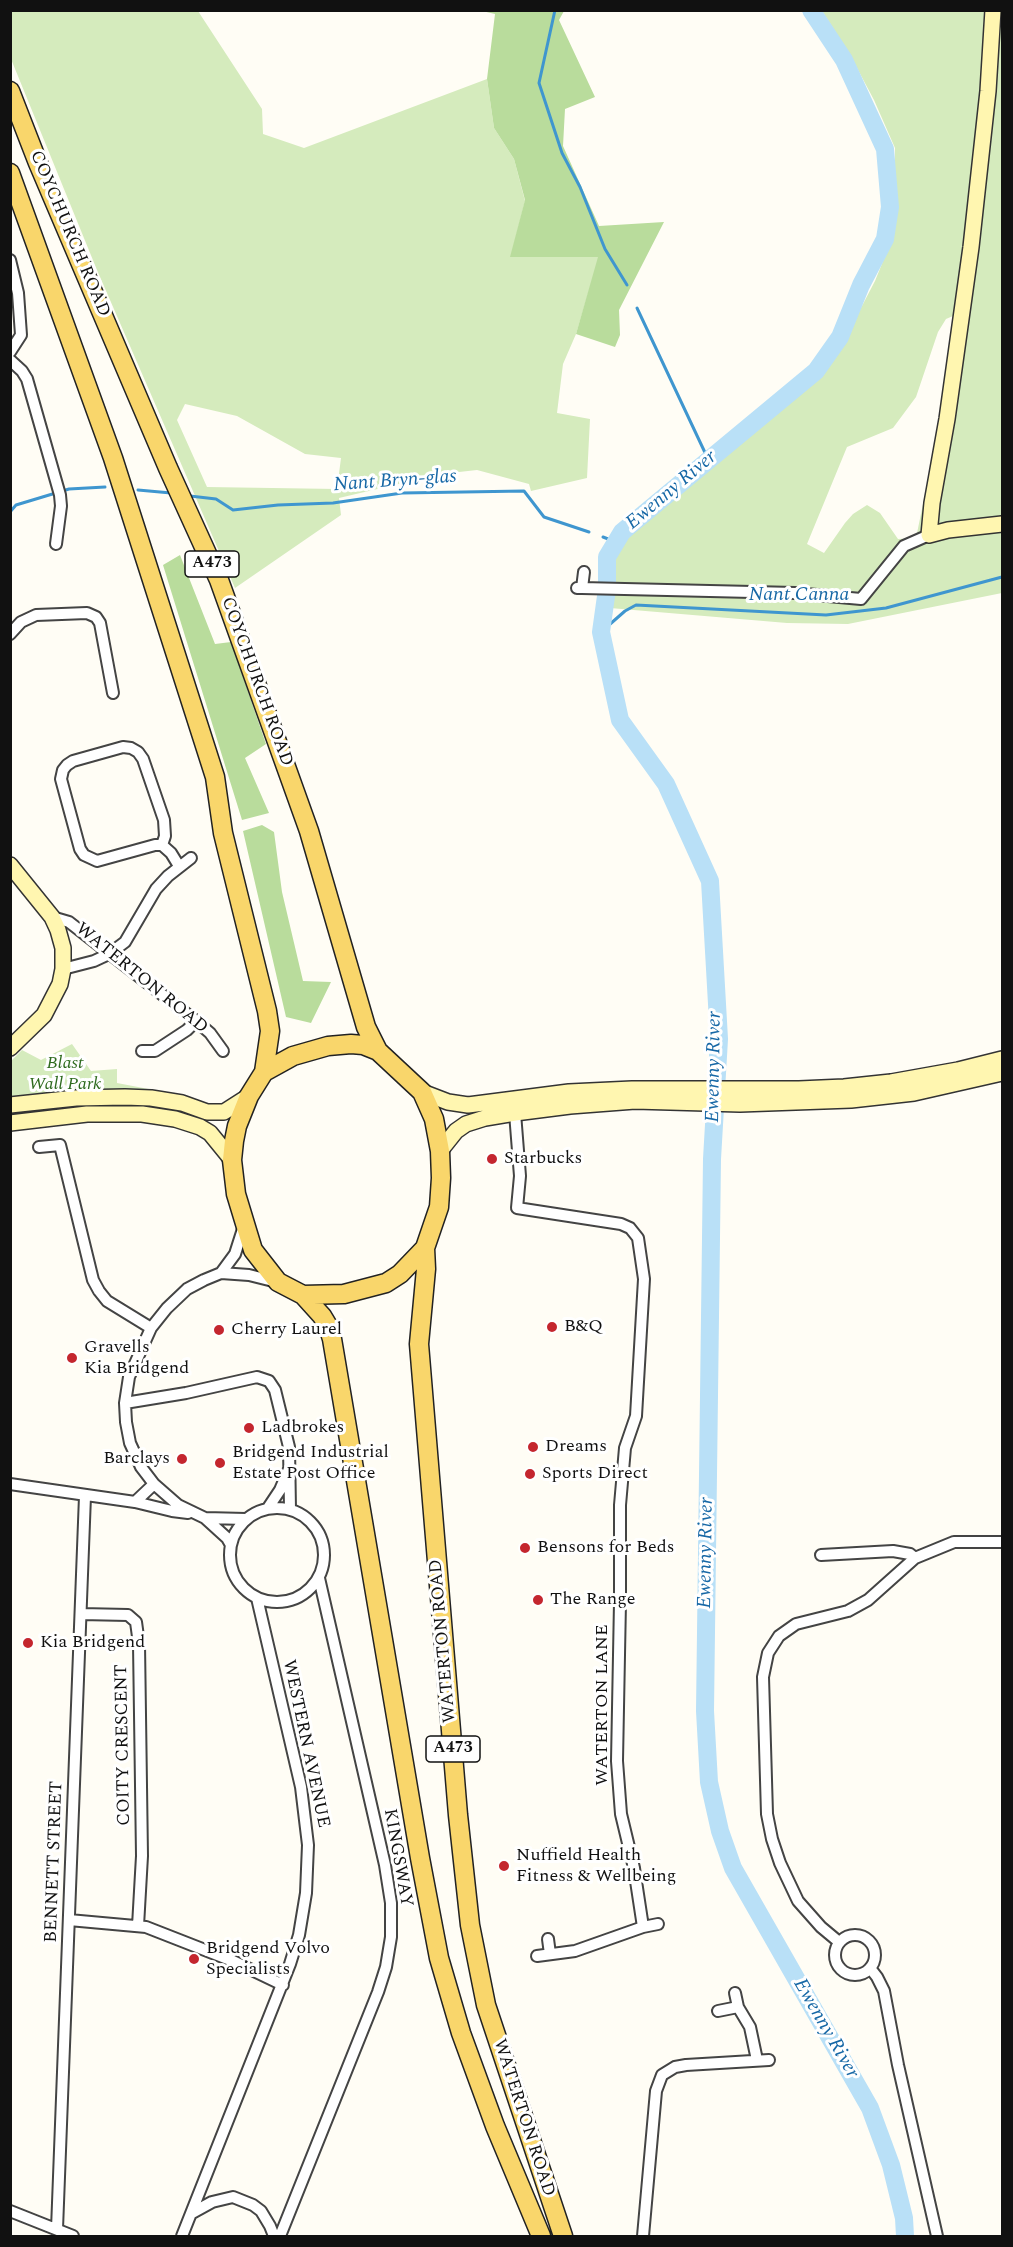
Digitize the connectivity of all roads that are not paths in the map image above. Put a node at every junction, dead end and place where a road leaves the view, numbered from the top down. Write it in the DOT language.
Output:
graph roads {
  1 [pos="993,10"];
  2 [pos="10,91"];
  3 [pos="10,173"];
  4 [pos="10,260"];
  5 [pos="10,352"];
  6 [pos="10,360"];
  7 [pos="1002,524"];
  8 [pos="929,536"];
  9 [pos="56,544"];
  10 [pos="584,572"];
  11 [pos="10,634"];
  12 [pos="113,693"];
  13 [pos="162,845"];
  14 [pos="191,858"];
  15 [pos="10,865"];
  16 [pos="179,866"];
  17 [pos="52,916"];
  18 [pos="109,954"];
  19 [pos="63,969"];
  20 [pos="196,1021"];
  21 [pos="10,1048"];
  22 [pos="142,1051"];
  23 [pos="223,1051"];
  24 [pos="378,1051"];
  25 [pos="1002,1059"];
  26 [pos="264,1072"];
  27 [pos="1002,1073"];
  28 [pos="422,1092"];
  29 [pos="249,1096"];
  30 [pos="695,1096"];
  31 [pos="740,1097"];
  32 [pos="10,1105"];
  33 [pos="515,1113"];
  34 [pos="10,1123"];
  35 [pos="39,1147"];
  36 [pos="440,1150"];
  37 [pos="232,1160"];
  38 [pos="244,1225"];
  39 [pos="425,1248"];
  40 [pos="221,1273"];
  41 [pos="278,1282"];
  42 [pos="303,1295"];
  43 [pos="151,1328"];
  44 [pos="125,1403"];
  45 [pos="290,1466"];
  46 [pos="10,1484"];
  47 [pos="153,1484"];
  48 [pos="85,1496"];
  49 [pos="135,1502"];
  50 [pos="268,1508"];
  51 [pos="290,1509"];
  52 [pos="192,1513"];
  53 [pos="205,1518"];
  54 [pos="246,1519"];
  55 [pos="1002,1542"];
  56 [pos="231,1545"];
  57 [pos="821,1555"];
  58 [pos="915,1558"];
  59 [pos="319,1578"];
  60 [pos="257,1598"];
  61 [pos="81,1614"];
  62 [pos="69,1920"];
  63 [pos="658,1924"];
  64 [pos="138,1926"];
  65 [pos="643,1927"];
  66 [pos="548,1939"];
  67 [pos="839,1942"];
  68 [pos="550,1954"];
  69 [pos="537,1956"];
  70 [pos="870,1968"];
  71 [pos="283,1985"];
  72 [pos="735,1993"];
  73 [pos="738,2007"];
  74 [pos="718,2011"];
  75 [pos="757,2060"];
  76 [pos="769,2060"];
  77 [pos="10,2211"];
  78 [pos="191,2213"];
  79 [pos="57,2229"];
  80 [pos="74,2236"];
  81 [pos="182,2236"];
  82 [pos="274,2236"];
  83 [pos="280,2236"];
  84 [pos="541,2236"];
  85 [pos="563,2236"];
  86 [pos="643,2236"];
  87 [pos="937,2236"];
  1 -- 8 [label="street"];
  2 -- 24 [label="main road, COYCHURCH ROAD / A473"];
  3 -- 26 [label="main road, COYCHURCH ROAD"];
  4 -- 5 [label="street"];
  6 -- 9 [label="street"];
  7 -- 8 [label="street"];
  8 -- 10 [label="street"];
  11 -- 12 [label="street"];
  13 -- 13 [label="street"];
  13 -- 16 [label="street"];
  14 -- 16 [label="street"];
  15 -- 17 [label="street"];
  16 -- 18 [label="street"];
  17 -- 18 [label="street, WATERTON ROAD"];
  17 -- 19 [label="street"];
  18 -- 19 [label="street"];
  18 -- 20 [label="street, WATERTON ROAD"];
  19 -- 21 [label="street"];
  20 -- 22 [label="street"];
  20 -- 23 [label="street, WATERTON ROAD"];
  24 -- 26 [label="main road"];
  24 -- 28 [label="main road"];
  25 -- 31 [label="street"];
  26 -- 29 [label="main road"];
  27 -- 31 [label="street"];
  28 -- 30 [label="street"];
  28 -- 36 [label="main road"];
  29 -- 32 [label="street"];
  29 -- 37 [label="main road"];
  30 -- 31 [label="street"];
  30 -- 33 [label="street"];
  33 -- 36 [label="street"];
  33 -- 65 [label="street, WATERTON LANE"];
  34 -- 37 [label="street"];
  35 -- 43 [label="street"];
  36 -- 39 [label="main road"];
  37 -- 38 [label="main road"];
  38 -- 40 [label="street"];
  38 -- 41 [label="main road"];
  39 -- 42 [label="main road"];
  39 -- 85 [label="main road, WATERTON ROAD / A473"];
  40 -- 41 [label="street"];
  40 -- 43 [label="street"];
  41 -- 42 [label="main road"];
  42 -- 84 [label="main road, WATERTON ROAD / A473"];
  43 -- 44 [label="street"];
  44 -- 45 [label="street"];
  44 -- 47 [label="street"];
  45 -- 50 [label="street"];
  45 -- 51 [label="street"];
  46 -- 48 [label="street"];
  47 -- 49 [label="street"];
  47 -- 52 [label="street"];
  48 -- 49 [label="street"];
  48 -- 61 [label="street, BENNETT STREET"];
  49 -- 52 [label="street"];
  50 -- 51 [label="street"];
  50 -- 54 [label="street"];
  51 -- 59 [label="street"];
  52 -- 53 [label="street"];
  53 -- 54 [label="street"];
  53 -- 56 [label="street"];
  54 -- 56 [label="street"];
  55 -- 58 [label="street"];
  56 -- 60 [label="street"];
  57 -- 58 [label="street"];
  58 -- 67 [label="street"];
  59 -- 60 [label="street"];
  59 -- 83 [label="street, KINGSWAY"];
  60 -- 71 [label="street, WESTERN AVENUE"];
  61 -- 62 [label="street, BENNETT STREET"];
  61 -- 64 [label="street, COITY CRESCENT"];
  62 -- 64 [label="street"];
  62 -- 79 [label="street, BENNETT STREET"];
  63 -- 65 [label="street"];
  64 -- 71 [label="street"];
  65 -- 68 [label="street"];
  66 -- 68 [label="street"];
  67 -- 70 [label="street"];
  67 -- 70 [label="street"];
  68 -- 69 [label="street"];
  70 -- 87 [label="street"];
  71 -- 78 [label="street, WESTERN AVENUE"];
  72 -- 73 [label="street"];
  73 -- 74 [label="street"];
  73 -- 75 [label="street"];
  75 -- 76 [label="street"];
  75 -- 86 [label="street"];
  77 -- 79 [label="street"];
  78 -- 81 [label="street, WESTERN AVENUE"];
  78 -- 82 [label="street"];
  79 -- 80 [label="street"];
}
